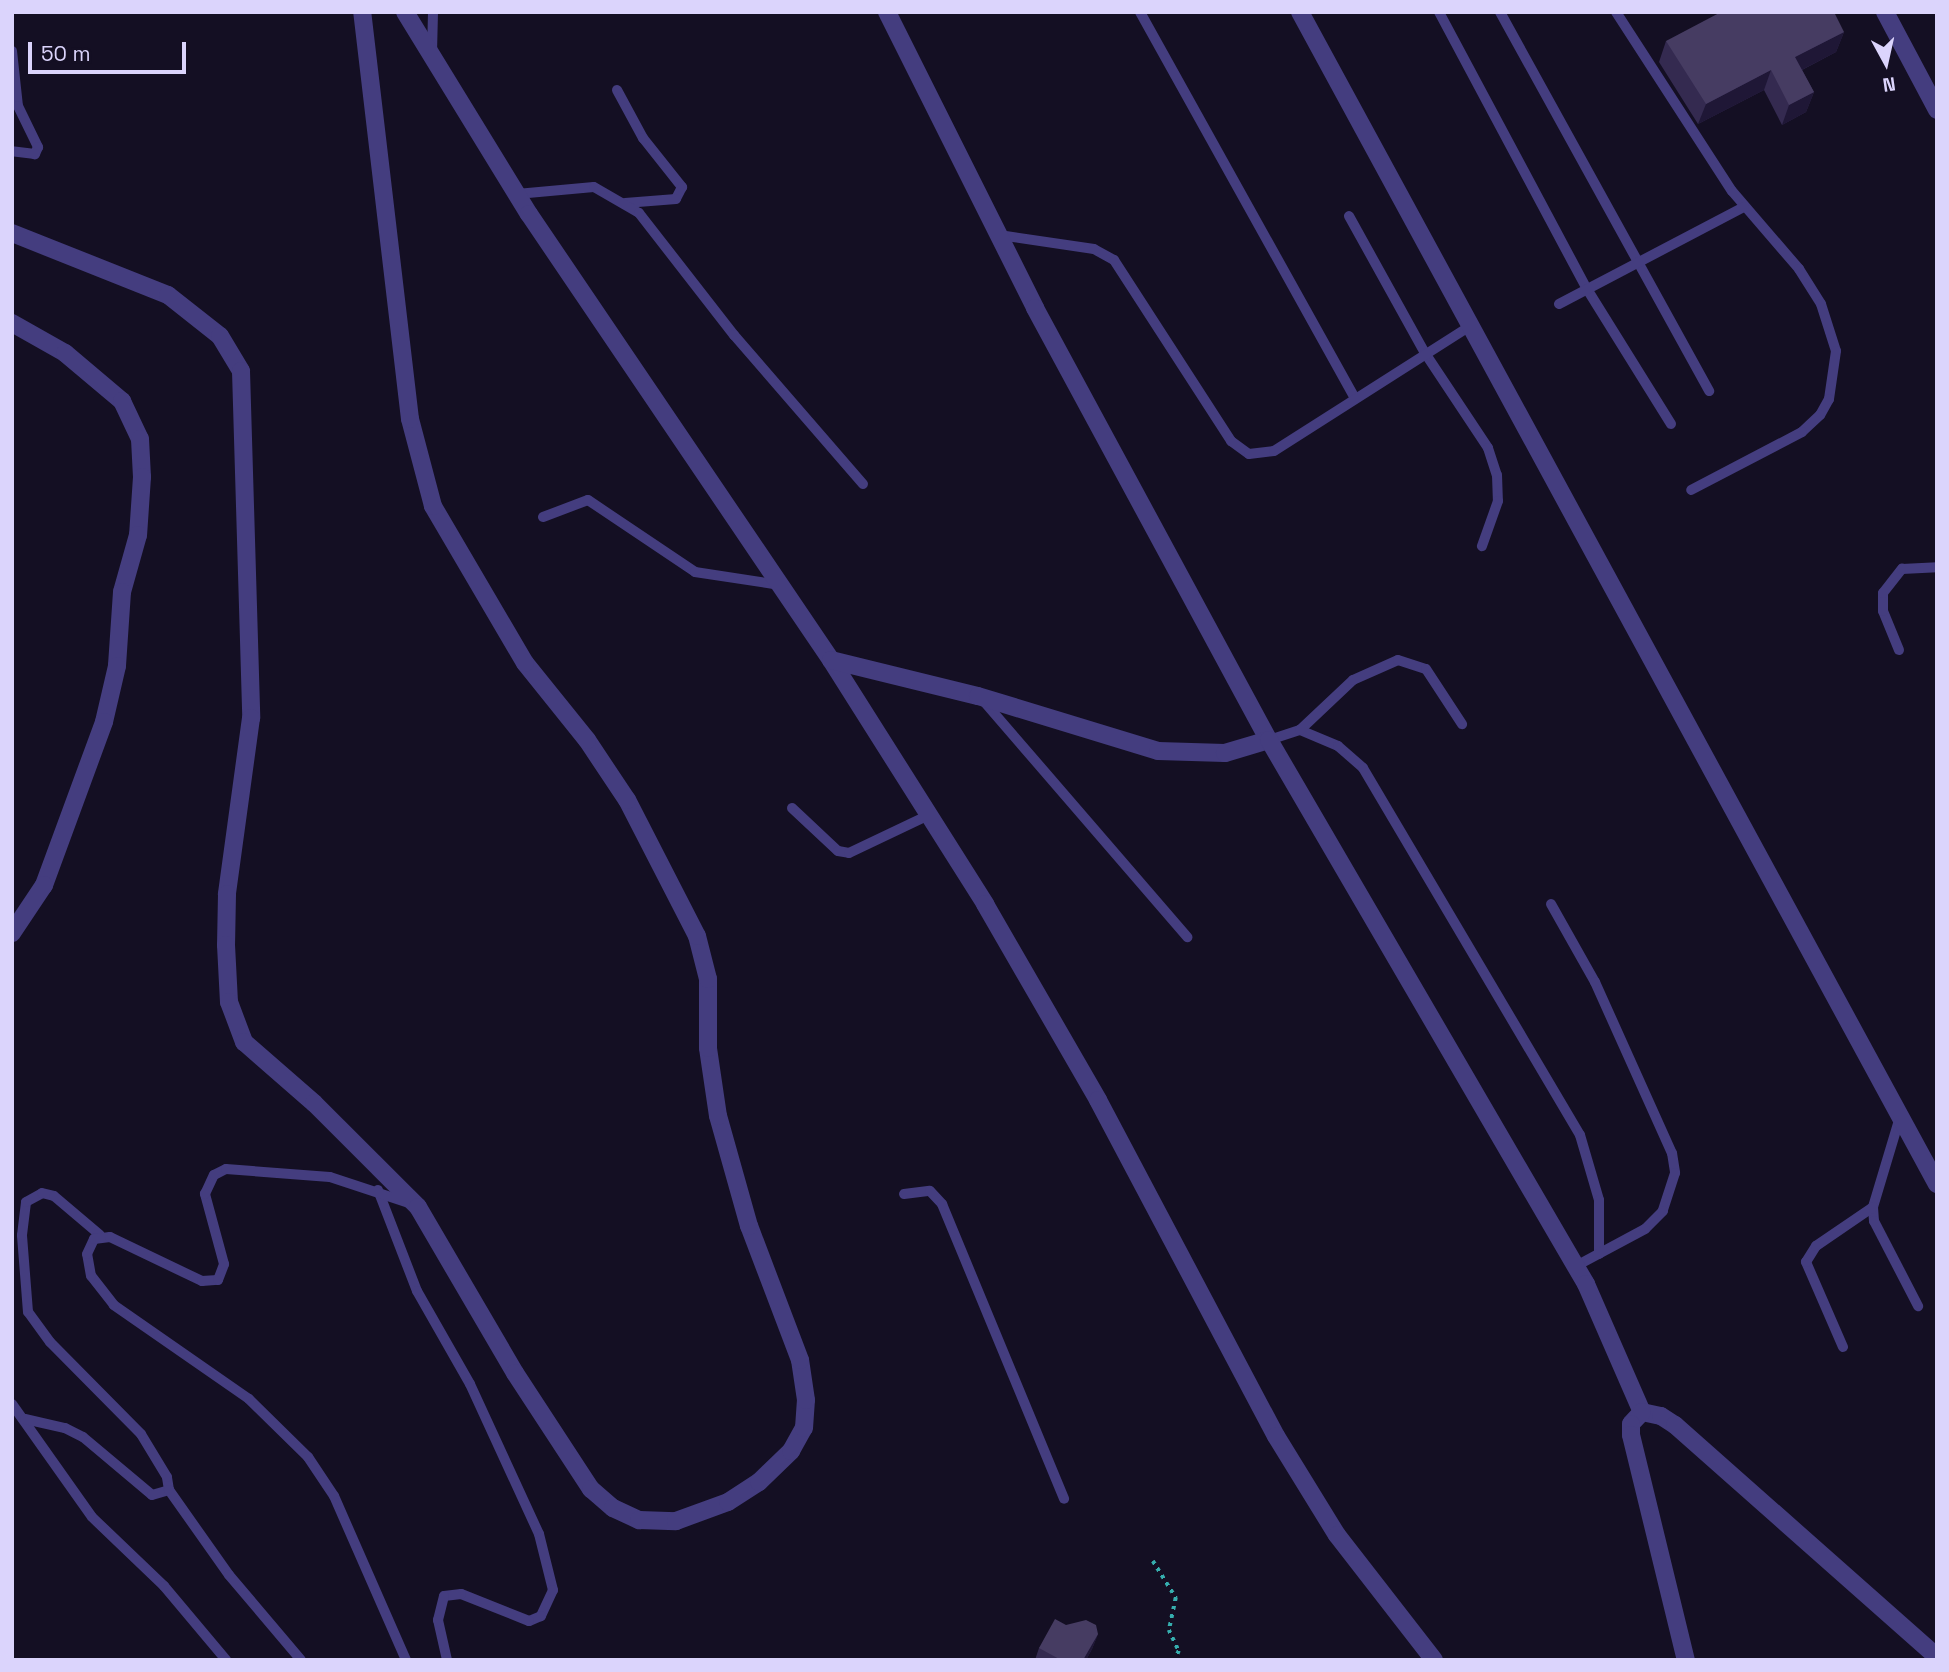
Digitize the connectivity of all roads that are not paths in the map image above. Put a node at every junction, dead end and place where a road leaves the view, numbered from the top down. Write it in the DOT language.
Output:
graph roads {
  1 [pos="362,12"];
  2 [pos="405,12"];
  3 [pos="432,12"];
  4 [pos="887,12"];
  5 [pos="1140,12"];
  6 [pos="1300,12"];
  7 [pos="1439,12"];
  8 [pos="1500,12"];
  9 [pos="1616,12"];
  10 [pos="1885,12"];
  11 [pos="12,51"];
  12 [pos="432,56"];
  13 [pos="617,90"];
  14 [pos="1937,110"];
  15 [pos="12,151"];
  16 [pos="517,194"];
  17 [pos="625,203"];
  18 [pos="1744,207"];
  19 [pos="1349,216"];
  20 [pos="12,233"];
  21 [pos="999,236"];
  22 [pos="1637,261"];
  23 [pos="1587,289"];
  24 [pos="1559,304"];
  25 [pos="12,323"];
  26 [pos="1469,327"];
  27 [pos="1425,353"];
  28 [pos="1709,391"];
  29 [pos="1354,397"];
  30 [pos="1671,424"];
  31 [pos="863,484"];
  32 [pos="1691,490"];
  33 [pos="543,517"];
  34 [pos="1482,546"];
  35 [pos="1937,567"];
  36 [pos="780,585"];
  37 [pos="1899,650"];
  38 [pos="831,660"];
  39 [pos="978,696"];
  40 [pos="1462,724"];
  41 [pos="1300,730"];
  42 [pos="1269,740"];
  43 [pos="792,808"];
  44 [pos="929,815"];
  45 [pos="1552,904"];
  46 [pos="12,933"];
  47 [pos="1188,937"];
  48 [pos="1900,1117"];
  49 [pos="1937,1184"];
  50 [pos="378,1190"];
  51 [pos="904,1194"];
  52 [pos="418,1207"];
  53 [pos="1873,1207"];
  54 [pos="100,1236"];
  55 [pos="1599,1254"];
  56 [pos="1576,1266"];
  57 [pos="1918,1306"];
  58 [pos="1843,1347"];
  59 [pos="12,1404"];
  60 [pos="1642,1412"];
  61 [pos="25,1419"];
  62 [pos="169,1490"];
  63 [pos="1064,1499"];
  64 [pos="1937,1657"];
  65 [pos="226,1660"];
  66 [pos="301,1660"];
  67 [pos="406,1660"];
  68 [pos="447,1660"];
  69 [pos="1434,1660"];
  70 [pos="1686,1660"];
  1 -- 52 [label="street"];
  2 -- 12 [label="street"];
  3 -- 12 [label="lane"];
  4 -- 21 [label="street"];
  5 -- 29 [label="lane"];
  6 -- 26 [label="street"];
  7 -- 23 [label="lane"];
  8 -- 22 [label="lane"];
  9 -- 18 [label="lane"];
  10 -- 14 [label="street"];
  11 -- 15 [label="lane"];
  12 -- 16 [label="street"];
  13 -- 17 [label="lane"];
  16 -- 17 [label="lane"];
  16 -- 36 [label="street"];
  17 -- 31 [label="lane"];
  18 -- 22 [label="lane"];
  18 -- 32 [label="lane"];
  19 -- 27 [label="lane"];
  20 -- 52 [label="street"];
  21 -- 29 [label="lane"];
  21 -- 42 [label="street"];
  22 -- 23 [label="lane"];
  22 -- 28 [label="lane"];
  23 -- 24 [label="lane"];
  23 -- 30 [label="lane"];
  25 -- 46 [label="street"];
  26 -- 27 [label="lane"];
  26 -- 48 [label="street"];
  27 -- 29 [label="lane"];
  27 -- 34 [label="lane"];
  33 -- 36 [label="lane"];
  35 -- 37 [label="lane"];
  36 -- 38 [label="street"];
  38 -- 39 [label="street"];
  38 -- 44 [label="street"];
  39 -- 42 [label="street"];
  39 -- 47 [label="lane"];
  40 -- 41 [label="lane"];
  41 -- 42 [label="lane"];
  41 -- 55 [label="lane"];
  42 -- 56 [label="street"];
  43 -- 44 [label="lane"];
  44 -- 69 [label="street"];
  45 -- 55 [label="lane"];
  48 -- 49 [label="street"];
  48 -- 53 [label="lane"];
  50 -- 52 [label="lane"];
  50 -- 54 [label="lane"];
  50 -- 68 [label="lane"];
  51 -- 63 [label="lane"];
  53 -- 57 [label="lane"];
  53 -- 58 [label="lane"];
  54 -- 62 [label="lane"];
  54 -- 67 [label="lane"];
  55 -- 56 [label="lane"];
  56 -- 60 [label="street"];
  59 -- 61 [label="lane"];
  60 -- 64 [label="street"];
  60 -- 70 [label="street"];
  61 -- 62 [label="lane"];
  61 -- 65 [label="lane"];
  62 -- 66 [label="lane"];
}
